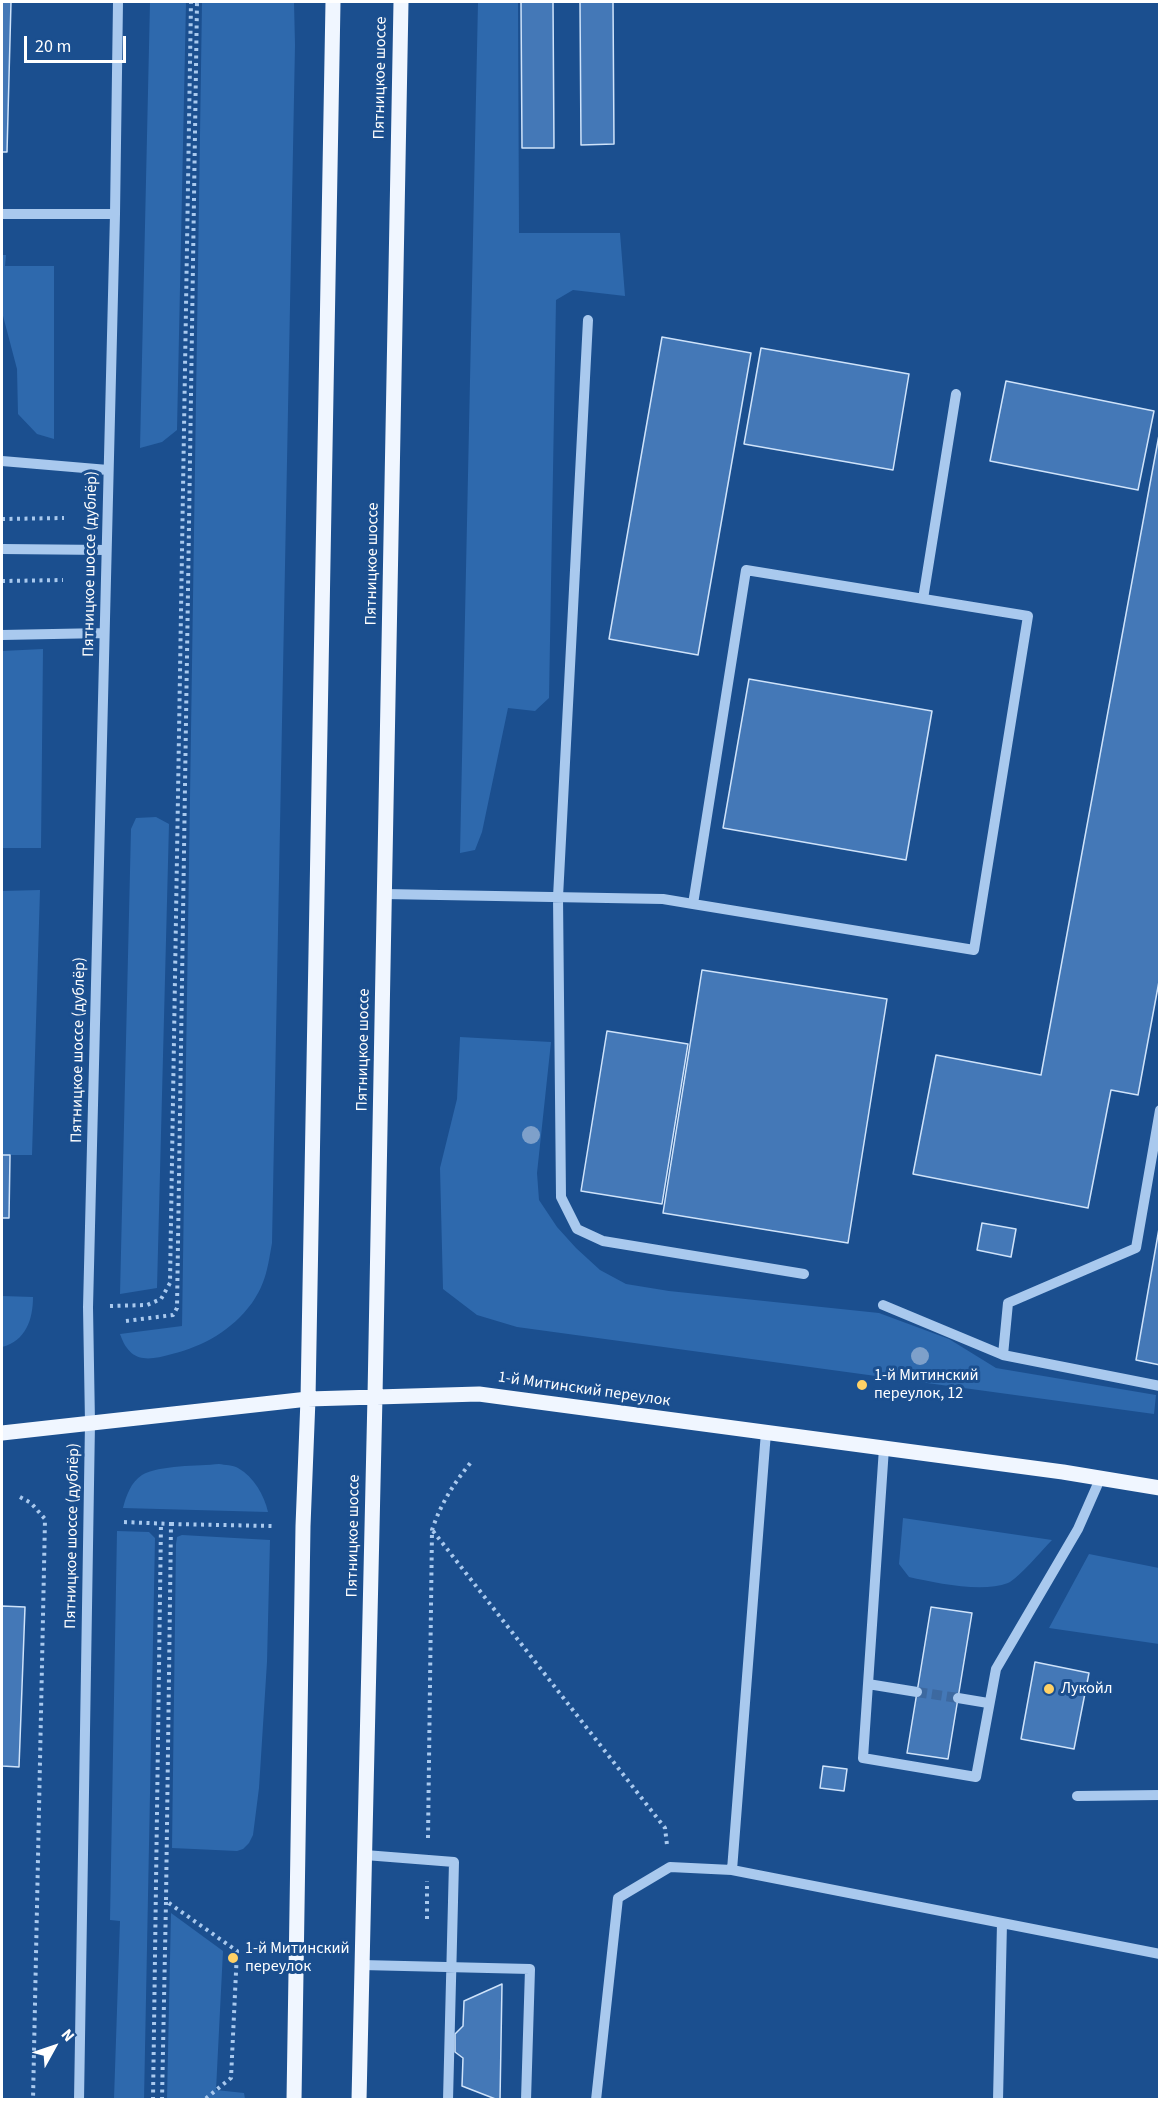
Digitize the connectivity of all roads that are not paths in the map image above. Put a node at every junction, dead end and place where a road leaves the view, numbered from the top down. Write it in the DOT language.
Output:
graph roads {
  1 [pos="118,2"];
  2 [pos="333,2"];
  3 [pos="401,2"];
  4 [pos="2,214"];
  5 [pos="115,214"];
  6 [pos="588,321"];
  7 [pos="956,394"];
  8 [pos="2,461"];
  9 [pos="108,470"];
  10 [pos="2,549"];
  11 [pos="106,550"];
  12 [pos="923,599"];
  13 [pos="104,633"];
  14 [pos="2,635"];
  15 [pos="384,894"];
  16 [pos="558,897"];
  17 [pos="693,904"];
  18 [pos="1160,1110"];
  19 [pos="804,1274"];
  20 [pos="883,1305"];
  21 [pos="1003,1355"];
  22 [pos="1160,1386"];
  23 [pos="375,1396"];
  24 [pos="308,1399"];
  25 [pos="90,1423"];
  26 [pos="2,1432"];
  27 [pos="766,1432"];
  28 [pos="884,1448"];
  29 [pos="1100,1479"];
  30 [pos="1160,1488"];
  31 [pos="868,1684"];
  32 [pos="917,1692"];
  33 [pos="958,1698"];
  34 [pos="988,1703"];
  35 [pos="1160,1795"];
  36 [pos="1077,1796"];
  37 [pos="365,1855"];
  38 [pos="732,1870"];
  39 [pos="1002,1923"];
  40 [pos="1160,1954"];
  41 [pos="362,1965"];
  42 [pos="451,1967"];
  43 [pos="79,2100"];
  44 [pos="294,2100"];
  45 [pos="359,2100"];
  46 [pos="448,2100"];
  47 [pos="526,2100"];
  48 [pos="596,2100"];
  49 [pos="998,2100"];
  1 -- 5 [label="street, Пятницкое шоссе (дублёр)"];
  2 -- 24 [label="main road"];
  3 -- 15 [label="main road, Пятницкое шоссе"];
  4 -- 5 [label="street"];
  5 -- 9 [label="street, Пятницкое шоссе (дублёр)"];
  6 -- 16 [label="street"];
  7 -- 12 [label="street"];
  8 -- 9 [label="street"];
  9 -- 11 [label="street, Пятницкое шоссе (дублёр)"];
  10 -- 11 [label="street"];
  11 -- 13 [label="street, Пятницкое шоссе (дублёр)"];
  12 -- 17 [label="street"];
  12 -- 17 [label="street"];
  13 -- 14 [label="street"];
  13 -- 25 [label="street, Пятницкое шоссе (дублёр)"];
  15 -- 16 [label="street"];
  15 -- 23 [label="main road, Пятницкое шоссе"];
  16 -- 17 [label="street"];
  16 -- 19 [label="street"];
  18 -- 21 [label="street"];
  20 -- 21 [label="street"];
  21 -- 22 [label="street"];
  23 -- 24 [label="main road, 1-й Митинский переулок"];
  23 -- 27 [label="main road, 1-й Митинский переулок"];
  23 -- 37 [label="main road, Пятницкое шоссе"];
  24 -- 25 [label="main road, 1-й Митинский переулок"];
  24 -- 44 [label="main road"];
  25 -- 26 [label="main road, 1-й Митинский переулок"];
  25 -- 43 [label="street, Пятницкое шоссе (дублёр)"];
  27 -- 28 [label="main road, 1-й Митинский переулок"];
  27 -- 38 [label="street"];
  28 -- 29 [label="main road, 1-й Митинский переулок"];
  28 -- 31 [label="street"];
  29 -- 30 [label="main road, 1-й Митинский переулок"];
  29 -- 34 [label="street"];
  31 -- 32 [label="street"];
  31 -- 34 [label="street"];
  33 -- 34 [label="street"];
  35 -- 36 [label="street"];
  37 -- 41 [label="main road, Пятницкое шоссе"];
  37 -- 42 [label="street"];
  38 -- 39 [label="street"];
  38 -- 48 [label="street"];
  39 -- 40 [label="street"];
  39 -- 49 [label="street"];
  41 -- 42 [label="street"];
  41 -- 45 [label="main road, Пятницкое шоссе"];
  42 -- 46 [label="street"];
  42 -- 47 [label="street"];
}
